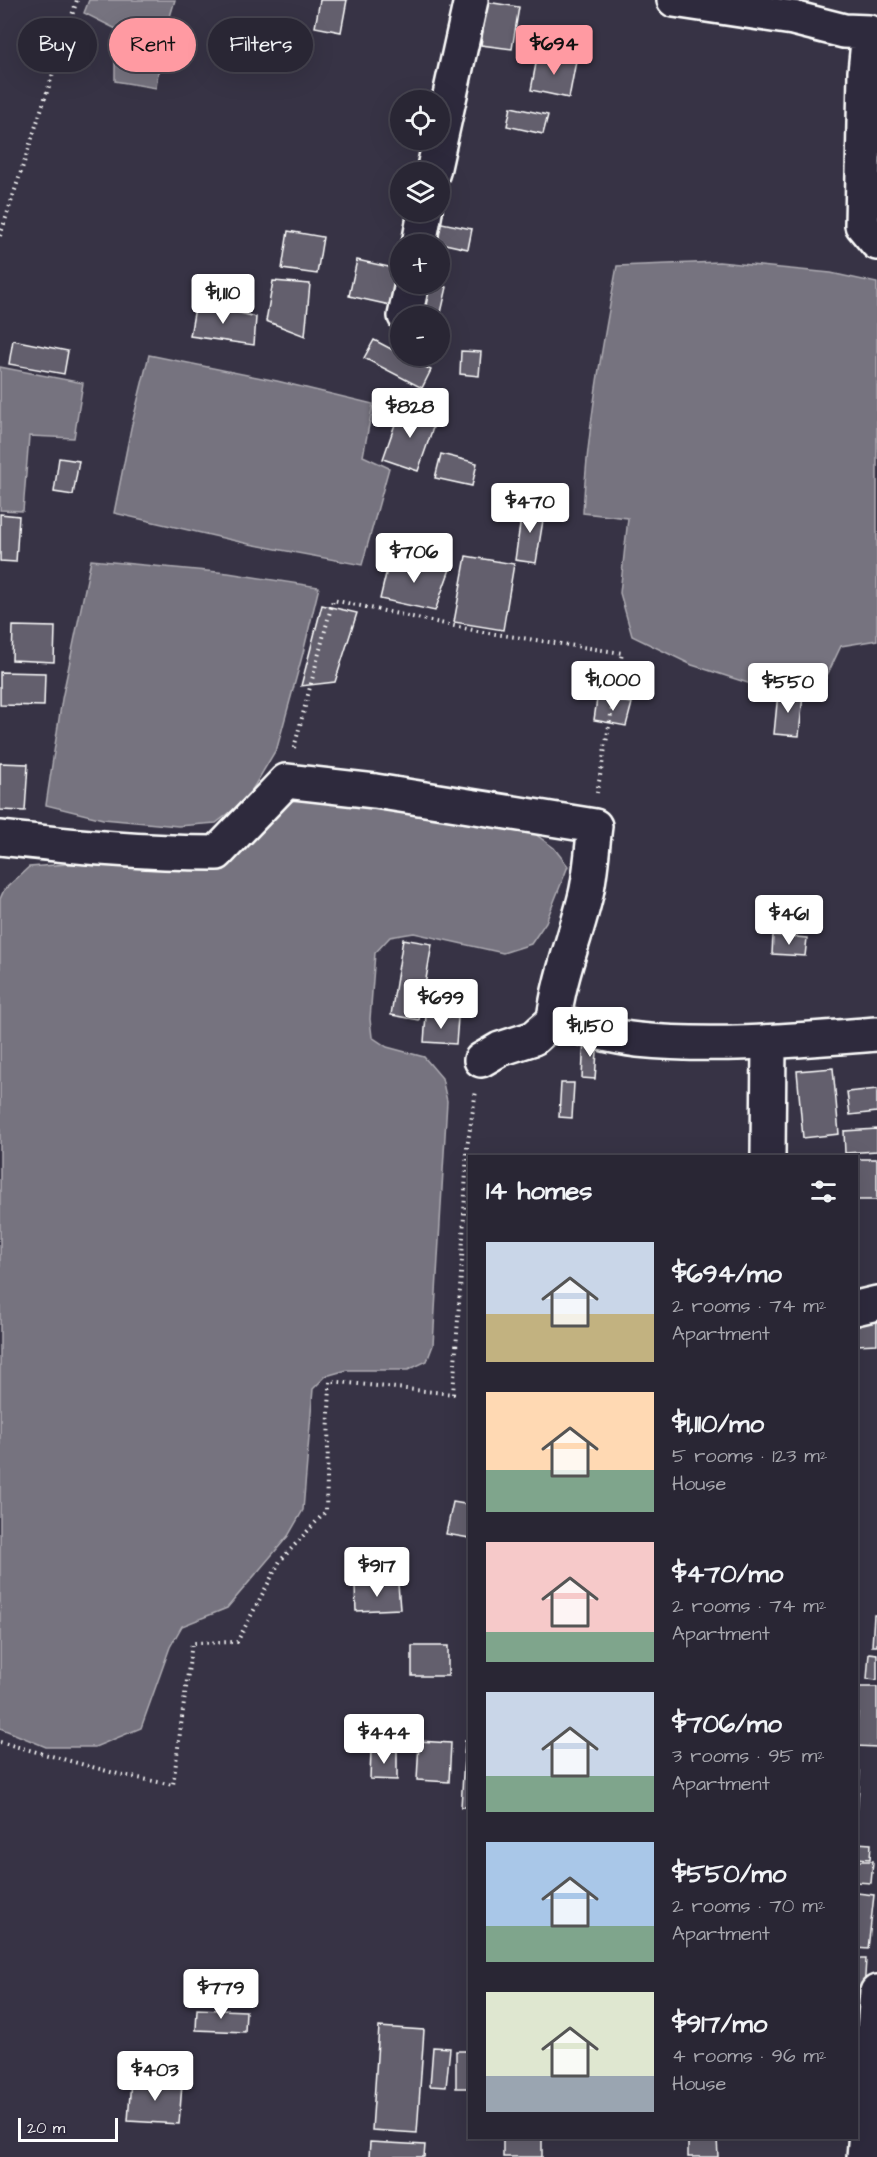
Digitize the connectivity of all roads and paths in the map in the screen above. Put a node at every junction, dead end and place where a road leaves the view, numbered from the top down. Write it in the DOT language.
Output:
graph roads {
  1 [pos="77,0"];
  2 [pos="471,0"];
  3 [pos="674,0"];
  4 [pos="435,162"];
  5 [pos="0,236"];
  6 [pos="877,243"];
  7 [pos="286,781"];
  8 [pos="595,825"];
  9 [pos="0,838"];
  10 [pos="554,1020"];
  11 [pos="877,1034"];
  12 [pos="769,1042"];
  13 [pos="481,1060"];
  14 [pos="768,1155"];
  15 [pos="877,1303"];
  16 [pos="858,1308"];
  17 [pos="0,1742"];
  18 [pos="877,1992"];
  19 [pos="864,2157"];
  1 -- 5 [label="path"];
  2 -- 4 [label="street"];
  3 -- 6 [label="street"];
  7 -- 8 [label="street"];
  7 -- 8 [label="path"];
  7 -- 9 [label="street"];
  8 -- 10 [label="street"];
  10 -- 12 [label="street"];
  10 -- 13 [label="street"];
  11 -- 12 [label="street"];
  12 -- 14 [label="street"];
  13 -- 17 [label="path"];
  15 -- 16 [label="street"];
  18 -- 19 [label="street"];
}
